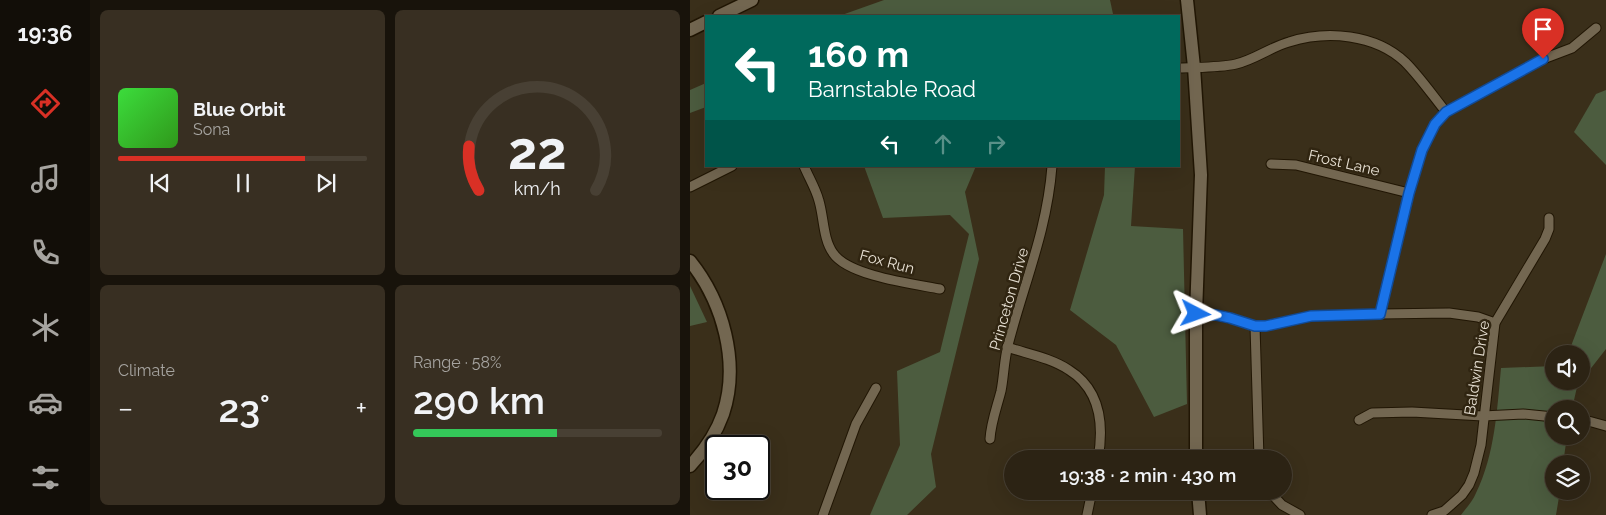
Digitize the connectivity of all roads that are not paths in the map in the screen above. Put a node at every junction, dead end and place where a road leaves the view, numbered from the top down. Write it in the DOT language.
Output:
graph roads {
  1 [pos="752,0"];
  2 [pos="1188,0"];
  3 [pos="720,15"];
  4 [pos="705,22"];
  5 [pos="1596,28"];
  6 [pos="690,30"];
  7 [pos="1194,67"];
  8 [pos="1180,68"];
  9 [pos="1446,112"];
  10 [pos="1271,164"];
  11 [pos="730,167"];
  12 [pos="804,167"];
  13 [pos="1052,167"];
  14 [pos="690,187"];
  15 [pos="1409,193"];
  16 [pos="1549,218"];
  17 [pos="690,262"];
  18 [pos="940,289"];
  19 [pos="1196,314"];
  20 [pos="1380,314"];
  21 [pos="1495,322"];
  22 [pos="1255,326"];
  23 [pos="1008,347"];
  24 [pos="876,388"];
  25 [pos="1483,416"];
  26 [pos="1545,416"];
  27 [pos="1359,420"];
  28 [pos="1590,422"];
  29 [pos="1606,426"];
  30 [pos="990,439"];
  31 [pos="1099,450"];
  32 [pos="1196,450"];
  33 [pos="1259,450"];
  34 [pos="690,466"];
  35 [pos="1090,500"];
  36 [pos="1199,500"];
  37 [pos="1277,500"];
  38 [pos="823,515"];
  39 [pos="1087,515"];
  40 [pos="1200,515"];
  41 [pos="1300,515"];
  42 [pos="1432,515"];
  1 -- 3 [label="main road"];
  2 -- 7 [label="main road"];
  4 -- 6 [label="main road"];
  5 -- 9 [label="street"];
  7 -- 8 [label="street"];
  7 -- 9 [label="street"];
  7 -- 19 [label="main road"];
  9 -- 15 [label="street"];
  10 -- 15 [label="street, Frost Lane"];
  11 -- 14 [label="street"];
  12 -- 18 [label="street, Fox Run"];
  13 -- 23 [label="street, Princeton Drive"];
  15 -- 20 [label="street"];
  16 -- 21 [label="street, Baldwin Drive"];
  17 -- 34 [label="main road"];
  19 -- 22 [label="street"];
  19 -- 32 [label="main road"];
  20 -- 21 [label="street"];
  20 -- 22 [label="street"];
  21 -- 25 [label="street, Baldwin Drive"];
  22 -- 33 [label="street"];
  23 -- 30 [label="street, Princeton Drive"];
  23 -- 31 [label="street"];
  24 -- 38 [label="street"];
  25 -- 26 [label="street"];
  25 -- 27 [label="street"];
  25 -- 42 [label="street, Baldwin Drive"];
  28 -- 29 [label="street"];
  35 -- 39 [label="street"];
  36 -- 40 [label="main road"];
  37 -- 41 [label="street"];
}
